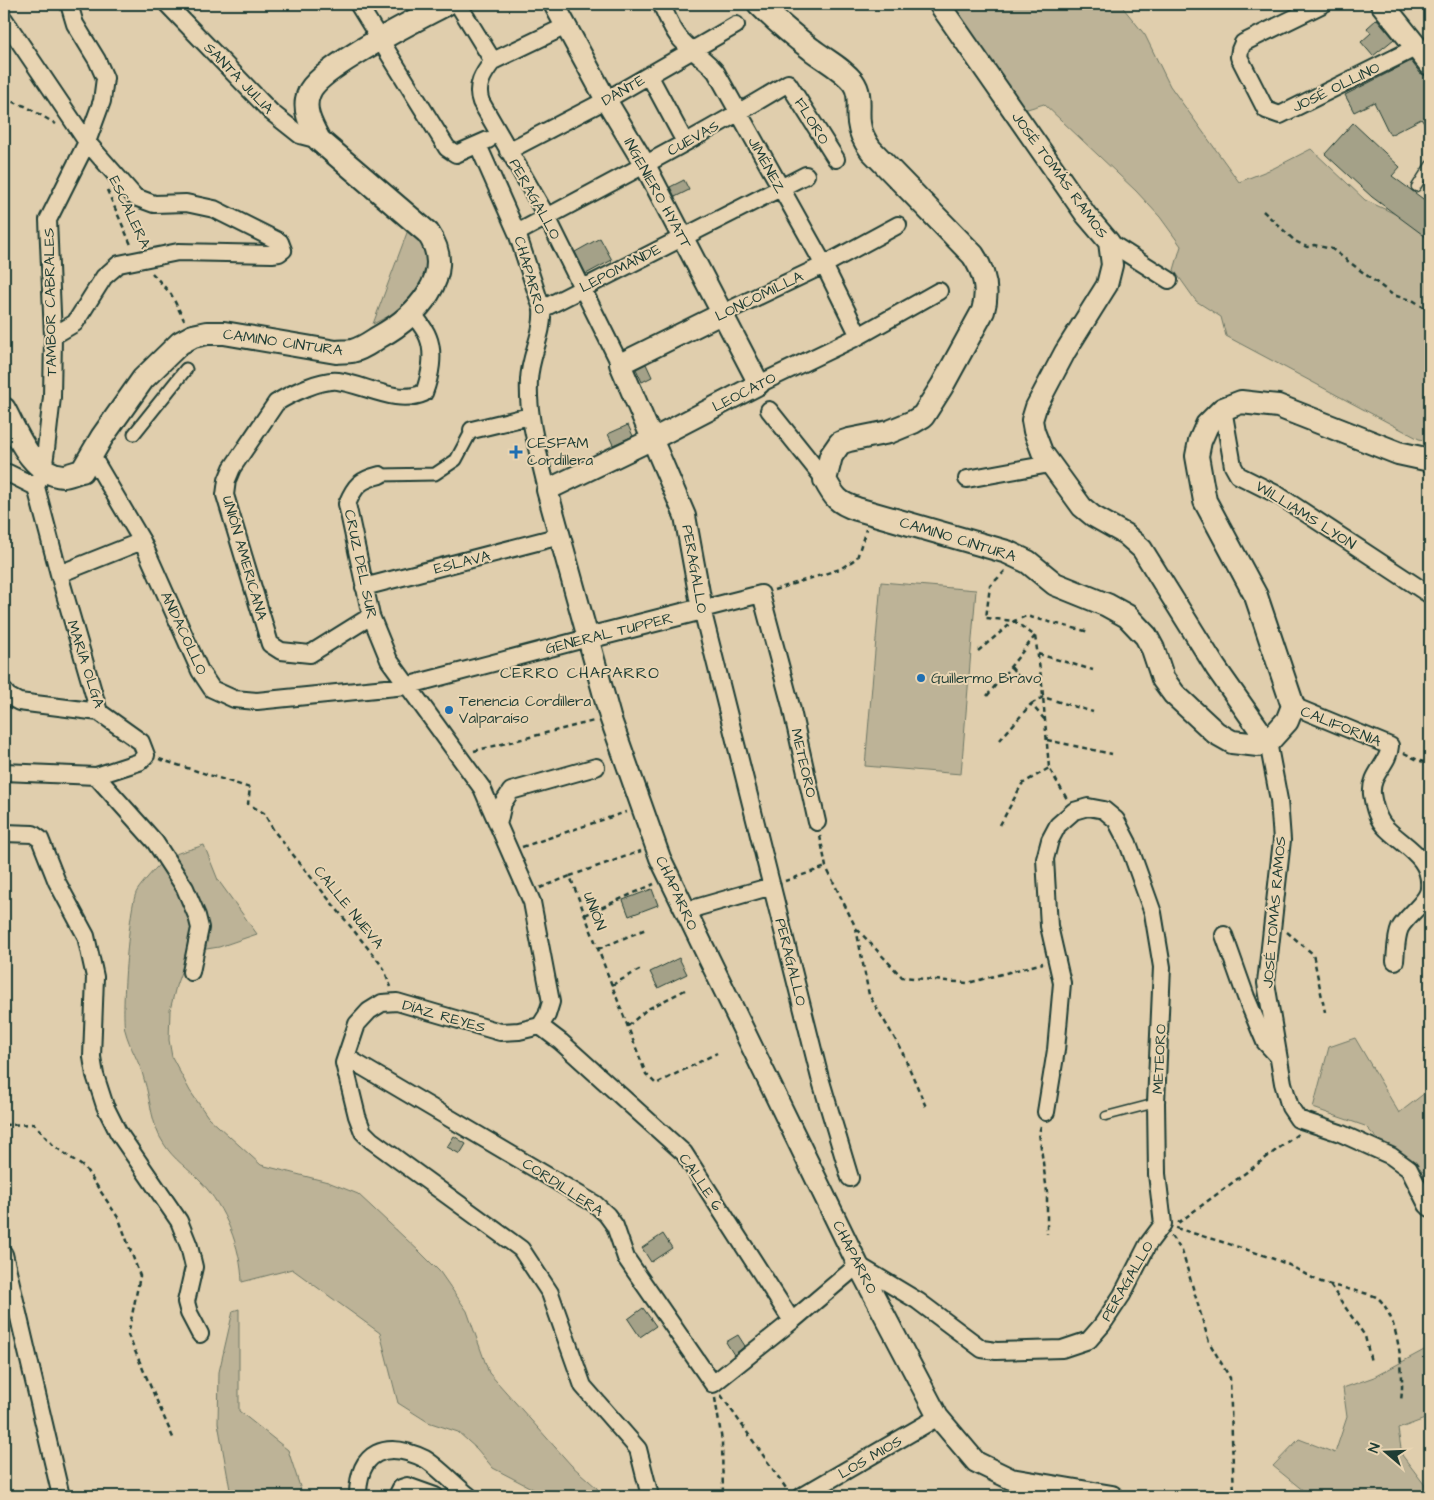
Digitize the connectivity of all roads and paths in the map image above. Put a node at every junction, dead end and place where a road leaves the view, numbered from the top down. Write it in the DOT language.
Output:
graph roads {
  1 [pos="69,4"];
  2 [pos="167,4"];
  3 [pos="358,4"];
  4 [pos="446,4"];
  5 [pos="458,4"];
  6 [pos="554,4"];
  7 [pos="661,4"];
  8 [pos="759,4"];
  9 [pos="939,4"];
  10 [pos="1323,4"];
  11 [pos="1389,6"];
  12 [pos="4,19"];
  13 [pos="736,25"];
  14 [pos="566,26"];
  15 [pos="380,39"];
  16 [pos="693,50"];
  17 [pos="1424,56"];
  18 [pos="493,61"];
  19 [pos="649,75"];
  20 [pos="788,83"];
  21 [pos="4,99"];
  22 [pos="606,100"];
  23 [pos="738,114"];
  24 [pos="59,126"];
  25 [pos="499,134"];
  26 [pos="318,140"];
  27 [pos="87,142"];
  28 [pos="685,142"];
  29 [pos="478,145"];
  30 [pos="508,151"];
  31 [pos="836,159"];
  32 [pos="645,165"];
  33 [pos="1430,165"];
  34 [pos="806,175"];
  35 [pos="1416,187"];
  36 [pos="106,188"];
  37 [pos="780,188"];
  38 [pos="1262,211"];
  39 [pos="547,217"];
  40 [pos="898,225"];
  41 [pos="517,233"];
  42 [pos="682,237"];
  43 [pos="1109,242"];
  44 [pos="141,260"];
  45 [pos="824,264"];
  46 [pos="1169,280"];
  47 [pos="582,288"];
  48 [pos="939,291"];
  49 [pos="542,309"];
  50 [pos="1430,311"];
  51 [pos="723,313"];
  52 [pos="413,314"];
  53 [pos="53,336"];
  54 [pos="194,336"];
  55 [pos="859,336"];
  56 [pos="620,364"];
  57 [pos="186,369"];
  58 [pos="759,384"];
  59 [pos="4,409"];
  60 [pos="1222,409"];
  61 [pos="769,410"];
  62 [pos="530,416"];
  63 [pos="472,430"];
  64 [pos="134,434"];
  65 [pos="653,439"];
  66 [pos="92,456"];
  67 [pos="1430,460"];
  68 [pos="1050,464"];
  69 [pos="4,472"];
  70 [pos="380,475"];
  71 [pos="39,478"];
  72 [pos="966,479"];
  73 [pos="825,480"];
  74 [pos="547,490"];
  75 [pos="872,512"];
  76 [pos="560,536"];
  77 [pos="142,541"];
  78 [pos="1019,557"];
  79 [pos="59,574"];
  80 [pos="364,587"];
  81 [pos="761,594"];
  82 [pos="1430,595"];
  83 [pos="702,609"];
  84 [pos="370,616"];
  85 [pos="1014,621"];
  86 [pos="1089,632"];
  87 [pos="1035,636"];
  88 [pos="588,638"];
  89 [pos="978,651"];
  90 [pos="1038,654"];
  91 [pos="1011,667"];
  92 [pos="1093,670"];
  93 [pos="1042,684"];
  94 [pos="406,686"];
  95 [pos="4,691"];
  96 [pos="987,696"];
  97 [pos="1043,697"];
  98 [pos="1030,704"];
  99 [pos="1292,706"];
  100 [pos="99,712"];
  101 [pos="1093,712"];
  102 [pos="610,717"];
  103 [pos="1045,721"];
  104 [pos="1000,740"];
  105 [pos="1047,740"];
  106 [pos="1268,742"];
  107 [pos="1390,746"];
  108 [pos="1112,754"];
  109 [pos="146,755"];
  110 [pos="457,756"];
  111 [pos="1430,764"];
  112 [pos="596,767"];
  113 [pos="1049,768"];
  114 [pos="4,772"];
  115 [pos="96,776"];
  116 [pos="642,807"];
  117 [pos="1074,811"];
  118 [pos="818,822"];
  119 [pos="498,825"];
  120 [pos="1000,825"];
  121 [pos="4,836"];
  122 [pos="656,846"];
  123 [pos="520,848"];
  124 [pos="826,867"];
  125 [pos="570,876"];
  126 [pos="669,877"];
  127 [pos="772,886"];
  128 [pos="537,889"];
  129 [pos="685,911"];
  130 [pos="585,915"];
  131 [pos="1272,919"];
  132 [pos="856,928"];
  133 [pos="646,929"];
  134 [pos="1224,935"];
  135 [pos="598,949"];
  136 [pos="1057,960"];
  137 [pos="1395,962"];
  138 [pos="641,969"];
  139 [pos="191,972"];
  140 [pos="612,985"];
  141 [pos="685,990"];
  142 [pos="397,1002"];
  143 [pos="1325,1012"];
  144 [pos="540,1026"];
  145 [pos="628,1026"];
  146 [pos="716,1053"];
  147 [pos="1278,1056"];
  148 [pos="346,1057"];
  149 [pos="1156,1103"];
  150 [pos="926,1107"];
  151 [pos="1046,1112"];
  152 [pos="1106,1116"];
  153 [pos="1312,1124"];
  154 [pos="4,1125"];
  155 [pos="850,1178"];
  156 [pos="1430,1208"];
  157 [pos="1168,1226"];
  158 [pos="1047,1234"];
  159 [pos="4,1254"];
  160 [pos="858,1265"];
  161 [pos="1329,1284"];
  162 [pos="792,1321"];
  163 [pos="200,1334"];
  164 [pos="1371,1362"];
  165 [pos="713,1384"];
  166 [pos="1401,1400"];
  167 [pos="938,1417"];
  168 [pos="174,1440"];
  169 [pos="61,1496"];
  170 [pos="358,1496"];
  171 [pos="397,1496"];
  172 [pos="434,1496"];
  173 [pos="468,1496"];
  174 [pos="650,1496"];
  175 [pos="723,1496"];
  176 [pos="792,1496"];
  177 [pos="802,1496"];
  178 [pos="1112,1496"];
  179 [pos="1234,1496"];
  1 -- 27 [label="street, TAMBOR CABRALES"];
  2 -- 26 [label="street, SANTA JULIA"];
  3 -- 15 [label="street"];
  4 -- 15 [label="main road, CAMINO CINTURA"];
  5 -- 18 [label="street"];
  6 -- 14 [label="street, INGENIERO HYATT"];
  7 -- 16 [label="street, JIMÉNEZ"];
  8 -- 73 [label="main road"];
  9 -- 43 [label="street, JOSÉ TOMÁS RAMOS"];
  10 -- 17 [label="street, JOSÉ OLLINO"];
  11 -- 17 [label="main road"];
  12 -- 27 [label="street"];
  13 -- 16 [label="street, DANTE"];
  14 -- 18 [label="street"];
  14 -- 22 [label="street, INGENIERO HYATT"];
  15 -- 26 [label="main road, CAMINO CINTURA"];
  15 -- 29 [label="street"];
  16 -- 19 [label="street, DANTE"];
  16 -- 23 [label="street, JIMÉNEZ"];
  18 -- 25 [label="street, PERAGALLO"];
  19 -- 22 [label="street, DANTE"];
  19 -- 28 [label="street"];
  20 -- 23 [label="street, CUEVAS"];
  20 -- 31 [label="street, FLORO"];
  21 -- 24 [label="path"];
  22 -- 30 [label="street, DANTE"];
  22 -- 32 [label="street, INGENIERO HYATT"];
  23 -- 28 [label="street, CUEVAS"];
  23 -- 37 [label="street, JIMÉNEZ"];
  25 -- 29 [label="street"];
  25 -- 30 [label="street, PERAGALLO"];
  26 -- 52 [label="main road, CAMINO CINTURA"];
  27 -- 44 [label="street"];
  27 -- 53 [label="street, TAMBOR CABRALES"];
  28 -- 32 [label="street, CUEVAS"];
  29 -- 41 [label="street, CHAPARRO"];
  30 -- 39 [label="street, PERAGALLO"];
  32 -- 39 [label="street, CUEVAS"];
  32 -- 42 [label="street, INGENIERO HYATT"];
  33 -- 35 [label="lane"];
  34 -- 37 [label="street, LEPOMANDE"];
  36 -- 44 [label="path, ESCALERA"];
  37 -- 42 [label="street, LEPOMANDE"];
  37 -- 45 [label="street, JIMÉNEZ"];
  38 -- 50 [label="path"];
  39 -- 41 [label="street, CUEVAS"];
  39 -- 47 [label="street, PERAGALLO"];
  40 -- 45 [label="street, LONCOMILLA"];
  41 -- 49 [label="street, CHAPARRO"];
  42 -- 47 [label="street, LEPOMANDE"];
  42 -- 51 [label="street, INGENIERO HYATT"];
  43 -- 46 [label="street"];
  43 -- 68 [label="street, JOSÉ TOMÁS RAMOS"];
  44 -- 53 [label="street"];
  44 -- 54 [label="path, ESCALERA"];
  45 -- 51 [label="street, LONCOMILLA"];
  45 -- 55 [label="street, JIMÉNEZ"];
  47 -- 49 [label="street, LEPOMANDE"];
  47 -- 56 [label="street, PERAGALLO"];
  48 -- 55 [label="street, LEOCATO"];
  49 -- 62 [label="street, CHAPARRO"];
  51 -- 56 [label="street, LONCOMILLA"];
  51 -- 58 [label="street, INGENIERO HYATT"];
  52 -- 54 [label="main road, CAMINO CINTURA"];
  52 -- 84 [label="street, UNIÓN AMERICANA"];
  53 -- 71 [label="street, TAMBOR CABRALES"];
  54 -- 66 [label="main road, CAMINO CINTURA"];
  55 -- 58 [label="street, LEOCATO"];
  56 -- 65 [label="street, PERAGALLO"];
  57 -- 64 [label="street"];
  58 -- 65 [label="street, LEOCATO"];
  59 -- 71 [label="main road"];
  60 -- 67 [label="main road"];
  60 -- 82 [label="street, WILLIAMS LYON"];
  60 -- 99 [label="main road"];
  61 -- 73 [label="street"];
  62 -- 63 [label="street, CRUZ DEL SUR"];
  62 -- 74 [label="street, CHAPARRO"];
  63 -- 70 [label="street, CRUZ DEL SUR"];
  65 -- 74 [label="street, LEOCATO"];
  65 -- 83 [label="street, PERAGALLO"];
  66 -- 71 [label="main road, CAMINO CINTURA"];
  66 -- 77 [label="street, ANDACOLLO"];
  68 -- 72 [label="street"];
  68 -- 106 [label="street, JOSÉ TOMÁS RAMOS"];
  69 -- 71 [label="street"];
  70 -- 80 [label="street, CRUZ DEL SUR"];
  71 -- 79 [label="street, MARÍA OLGA"];
  73 -- 75 [label="main road, CAMINO CINTURA"];
  74 -- 76 [label="street, CHAPARRO"];
  75 -- 78 [label="main road, CAMINO CINTURA"];
  75 -- 81 [label="path"];
  76 -- 80 [label="street, ESLAVA"];
  76 -- 88 [label="street, CHAPARRO"];
  77 -- 79 [label="street"];
  77 -- 94 [label="street, ANDACOLLO"];
  78 -- 85 [label="path"];
  78 -- 106 [label="main road, CAMINO CINTURA"];
  79 -- 100 [label="street, MARÍA OLGA"];
  80 -- 84 [label="street, CRUZ DEL SUR"];
  81 -- 83 [label="street, GENERAL TUPPER"];
  81 -- 118 [label="street, METEORO"];
  83 -- 88 [label="street, GENERAL TUPPER"];
  83 -- 127 [label="street, PERAGALLO"];
  84 -- 94 [label="street, CRUZ DEL SUR"];
  85 -- 86 [label="path"];
  85 -- 87 [label="path"];
  85 -- 89 [label="path"];
  87 -- 90 [label="path"];
  87 -- 91 [label="path"];
  88 -- 94 [label="street, GENERAL TUPPER"];
  88 -- 102 [label="street, CHAPARRO"];
  90 -- 92 [label="path"];
  90 -- 93 [label="path"];
  91 -- 93 [label="path"];
  91 -- 96 [label="path"];
  93 -- 97 [label="path"];
  94 -- 110 [label="street"];
  95 -- 100 [label="street"];
  97 -- 98 [label="path"];
  97 -- 101 [label="path"];
  97 -- 103 [label="path"];
  98 -- 103 [label="path"];
  98 -- 104 [label="path"];
  99 -- 106 [label="main road"];
  99 -- 107 [label="street, CALIFORNIA"];
  100 -- 109 [label="street, MARÍA OLGA"];
  102 -- 110 [label="path"];
  102 -- 116 [label="street, CHAPARRO"];
  103 -- 105 [label="path"];
  105 -- 108 [label="path"];
  105 -- 113 [label="path"];
  106 -- 131 [label="street, JOSÉ TOMÁS RAMOS"];
  107 -- 111 [label="path, CALIFORNIA"];
  107 -- 137 [label="street, CALIFORNIA"];
  109 -- 115 [label="street"];
  109 -- 142 [label="path, CALLE NUEVA"];
  110 -- 119 [label="street"];
  112 -- 119 [label="street"];
  113 -- 117 [label="path"];
  113 -- 120 [label="path"];
  114 -- 115 [label="street"];
  115 -- 139 [label="street"];
  116 -- 122 [label="street, CHAPARRO"];
  116 -- 123 [label="path"];
  117 -- 136 [label="street"];
  117 -- 149 [label="street, METEORO"];
  118 -- 124 [label="path"];
  119 -- 144 [label="street"];
  121 -- 163 [label="street"];
  122 -- 125 [label="path"];
  122 -- 126 [label="street, CHAPARRO"];
  124 -- 127 [label="path"];
  124 -- 132 [label="path"];
  125 -- 128 [label="path, UNIÓN"];
  125 -- 130 [label="path, UNIÓN"];
  126 -- 129 [label="street, CHAPARRO"];
  126 -- 130 [label="path"];
  127 -- 129 [label="street"];
  127 -- 155 [label="street, PERAGALLO"];
  129 -- 160 [label="street, CHAPARRO"];
  130 -- 135 [label="path, UNIÓN"];
  131 -- 143 [label="path"];
  131 -- 147 [label="street, JOSÉ TOMÁS RAMOS"];
  132 -- 136 [label="path"];
  132 -- 150 [label="path"];
  133 -- 135 [label="path"];
  134 -- 147 [label="street"];
  135 -- 140 [label="path, UNIÓN"];
  136 -- 151 [label="street"];
  138 -- 140 [label="path"];
  140 -- 145 [label="path, UNIÓN"];
  141 -- 145 [label="path"];
  142 -- 144 [label="street, DÍAZ REYES"];
  142 -- 148 [label="street, DÍAZ REYES"];
  144 -- 162 [label="street, CALLE 6"];
  145 -- 146 [label="path, UNIÓN"];
  147 -- 153 [label="street, JOSÉ TOMÁS RAMOS"];
  148 -- 165 [label="street, CORDILLERA"];
  148 -- 174 [label="street, DÍAZ REYES"];
  149 -- 152 [label="lane"];
  149 -- 157 [label="street, METEORO"];
  151 -- 158 [label="path"];
  153 -- 156 [label="street, JOSÉ TOMÁS RAMOS"];
  153 -- 157 [label="path"];
  154 -- 168 [label="path"];
  157 -- 160 [label="street, PERAGALLO"];
  157 -- 161 [label="path"];
  157 -- 179 [label="path"];
  159 -- 169 [label="street"];
  160 -- 162 [label="street"];
  160 -- 167 [label="street, CHAPARRO"];
  161 -- 164 [label="path"];
  161 -- 166 [label="path"];
  162 -- 165 [label="street"];
  165 -- 175 [label="path"];
  165 -- 176 [label="path"];
  167 -- 177 [label="street, LOS MIOS"];
  167 -- 178 [label="street, CHAPARRO"];
  170 -- 173 [label="street"];
  171 -- 172 [label="street"];
}
